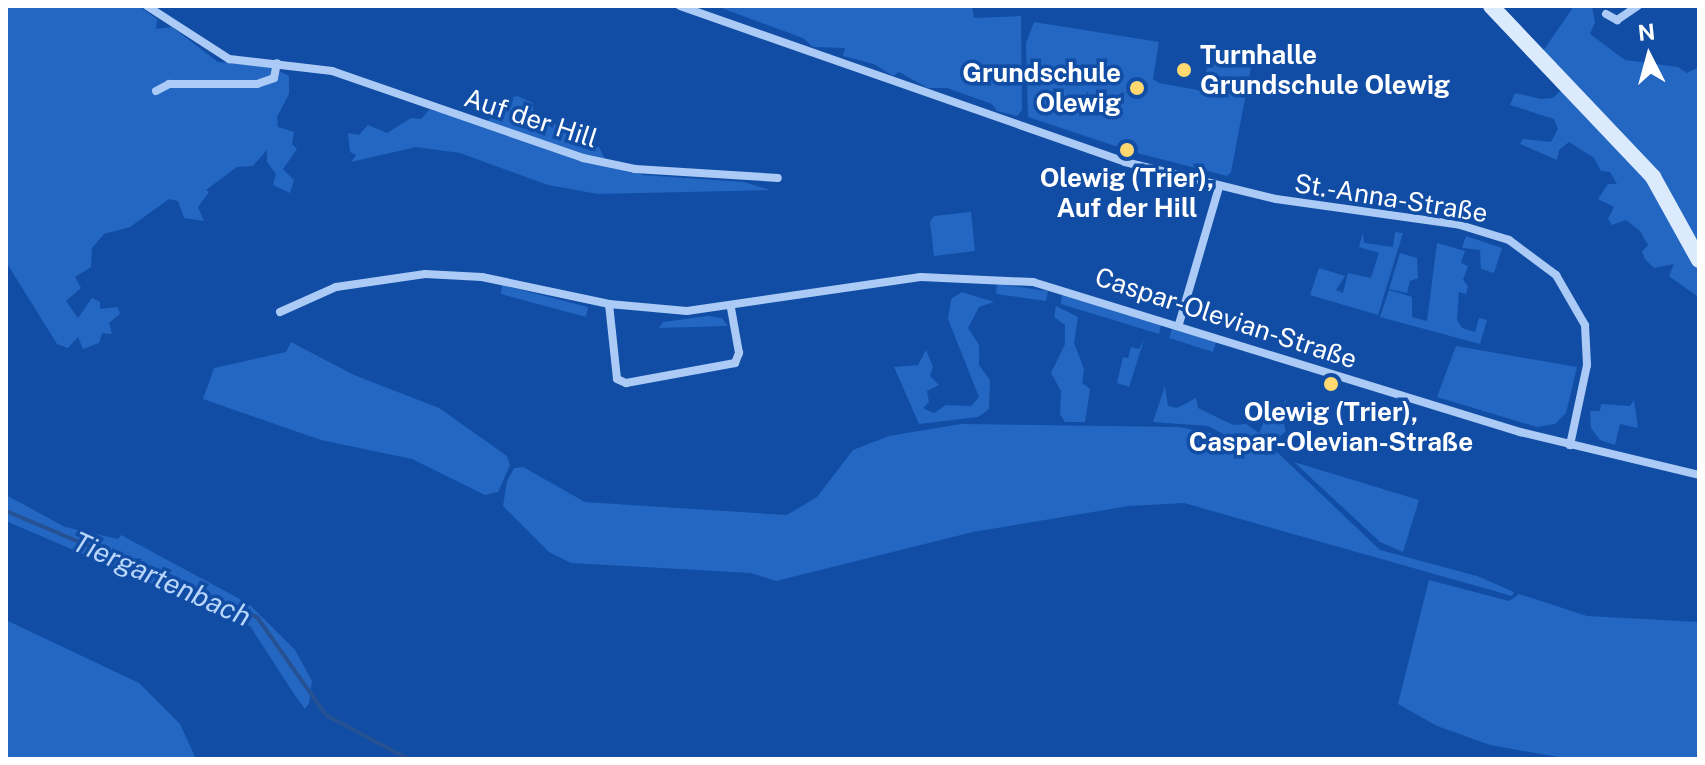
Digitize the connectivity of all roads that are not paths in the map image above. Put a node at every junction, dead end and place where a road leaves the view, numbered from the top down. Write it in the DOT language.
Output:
graph roads {
  1 [pos="147,6"];
  2 [pos="680,6"];
  3 [pos="1491,6"];
  4 [pos="1638,6"];
  5 [pos="1606,14"];
  6 [pos="277,63"];
  7 [pos="156,91"];
  8 [pos="778,178"];
  9 [pos="1219,187"];
  10 [pos="1699,260"];
  11 [pos="609,304"];
  12 [pos="731,308"];
  13 [pos="280,312"];
  14 [pos="1179,324"];
  15 [pos="1570,445"];
  16 [pos="1699,475"];
  1 -- 6 [label="street, Auf der Hill"];
  2 -- 9 [label="street, St.-Anna-Straße"];
  3 -- 10 [label="street"];
  4 -- 5 [label="street"];
  6 -- 7 [label="street"];
  6 -- 8 [label="street, Auf der Hill"];
  9 -- 14 [label="street"];
  9 -- 15 [label="street, St.-Anna-Straße"];
  11 -- 12 [label="street, Caspar-Olevian-Straße"];
  11 -- 12 [label="street"];
  11 -- 13 [label="street, Caspar-Olevian-Straße"];
  12 -- 14 [label="street, Caspar-Olevian-Straße"];
  14 -- 15 [label="street, Caspar-Olevian-Straße"];
  15 -- 16 [label="street, Caspar-Olevian-Straße"];
}
